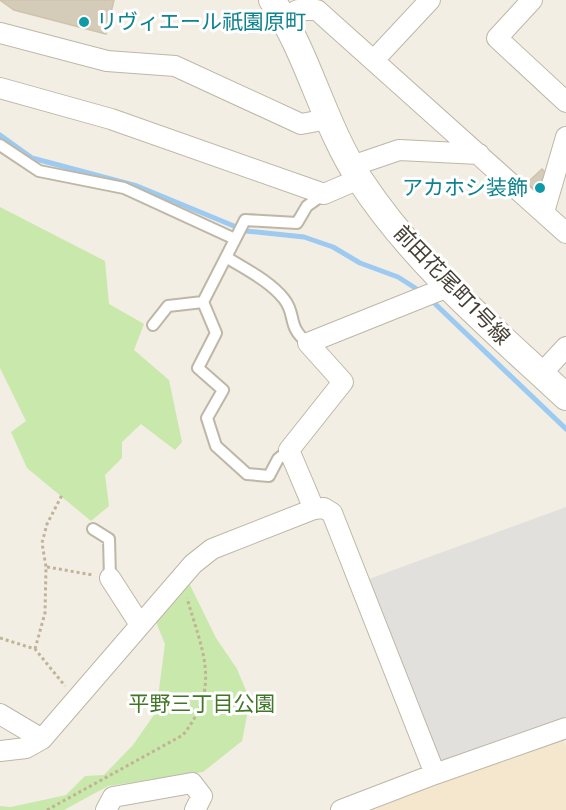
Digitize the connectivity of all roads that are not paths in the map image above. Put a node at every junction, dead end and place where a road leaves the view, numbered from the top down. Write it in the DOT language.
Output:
graph roads {
  1 [pos="430,0"];
  2 [pos="532,0"];
  3 [pos="278,8"];
  4 [pos="0,33"];
  5 [pos="374,60"];
  6 [pos="0,88"];
  7 [pos="566,102"];
  8 [pos="328,119"];
  9 [pos="566,136"];
  10 [pos="0,145"];
  11 [pos="479,154"];
  12 [pos="355,172"];
  13 [pos="324,194"];
  14 [pos="544,212"];
  15 [pos="566,233"];
  16 [pos="236,237"];
  17 [pos="226,257"];
  18 [pos="433,293"];
  19 [pos="203,302"];
  20 [pos="153,325"];
  21 [pos="308,343"];
  22 [pos="566,347"];
  23 [pos="541,374"];
  24 [pos="566,397"];
  25 [pos="289,450"];
  26 [pos="314,509"];
  27 [pos="93,529"];
  28 [pos="110,578"];
  29 [pos="139,623"];
  30 [pos="0,714"];
  31 [pos="566,728"];
  32 [pos="42,739"];
  33 [pos="0,751"];
  34 [pos="435,774"];
  35 [pos="106,810"];
  36 [pos="195,810"];
  37 [pos="341,810"];
  1 -- 5 [label="street"];
  2 -- 7 [label="street"];
  3 -- 5 [label="street"];
  3 -- 8 [label="street, 前田花尾町1号線"];
  4 -- 8 [label="street"];
  5 -- 11 [label="street"];
  6 -- 13 [label="street"];
  8 -- 12 [label="street, 前田花尾町1号線"];
  9 -- 14 [label="street"];
  10 -- 16 [label="lane"];
  11 -- 12 [label="street"];
  11 -- 14 [label="street"];
  12 -- 13 [label="street"];
  12 -- 18 [label="street, 前田花尾町1号線"];
  13 -- 16 [label="lane"];
  14 -- 15 [label="street"];
  16 -- 17 [label="lane"];
  17 -- 19 [label="lane"];
  17 -- 21 [label="lane"];
  18 -- 21 [label="street"];
  18 -- 23 [label="street, 前田花尾町1号線"];
  19 -- 20 [label="lane"];
  19 -- 25 [label="lane"];
  21 -- 25 [label="street"];
  22 -- 23 [label="street"];
  23 -- 24 [label="street, 前田花尾町1号線"];
  25 -- 26 [label="street"];
  26 -- 29 [label="street"];
  26 -- 34 [label="street"];
  27 -- 28 [label="lane"];
  28 -- 29 [label="street"];
  29 -- 32 [label="street"];
  30 -- 32 [label="street"];
  31 -- 34 [label="street"];
  32 -- 33 [label="street"];
  34 -- 37 [label="street"];
  35 -- 36 [label="street"];
}
